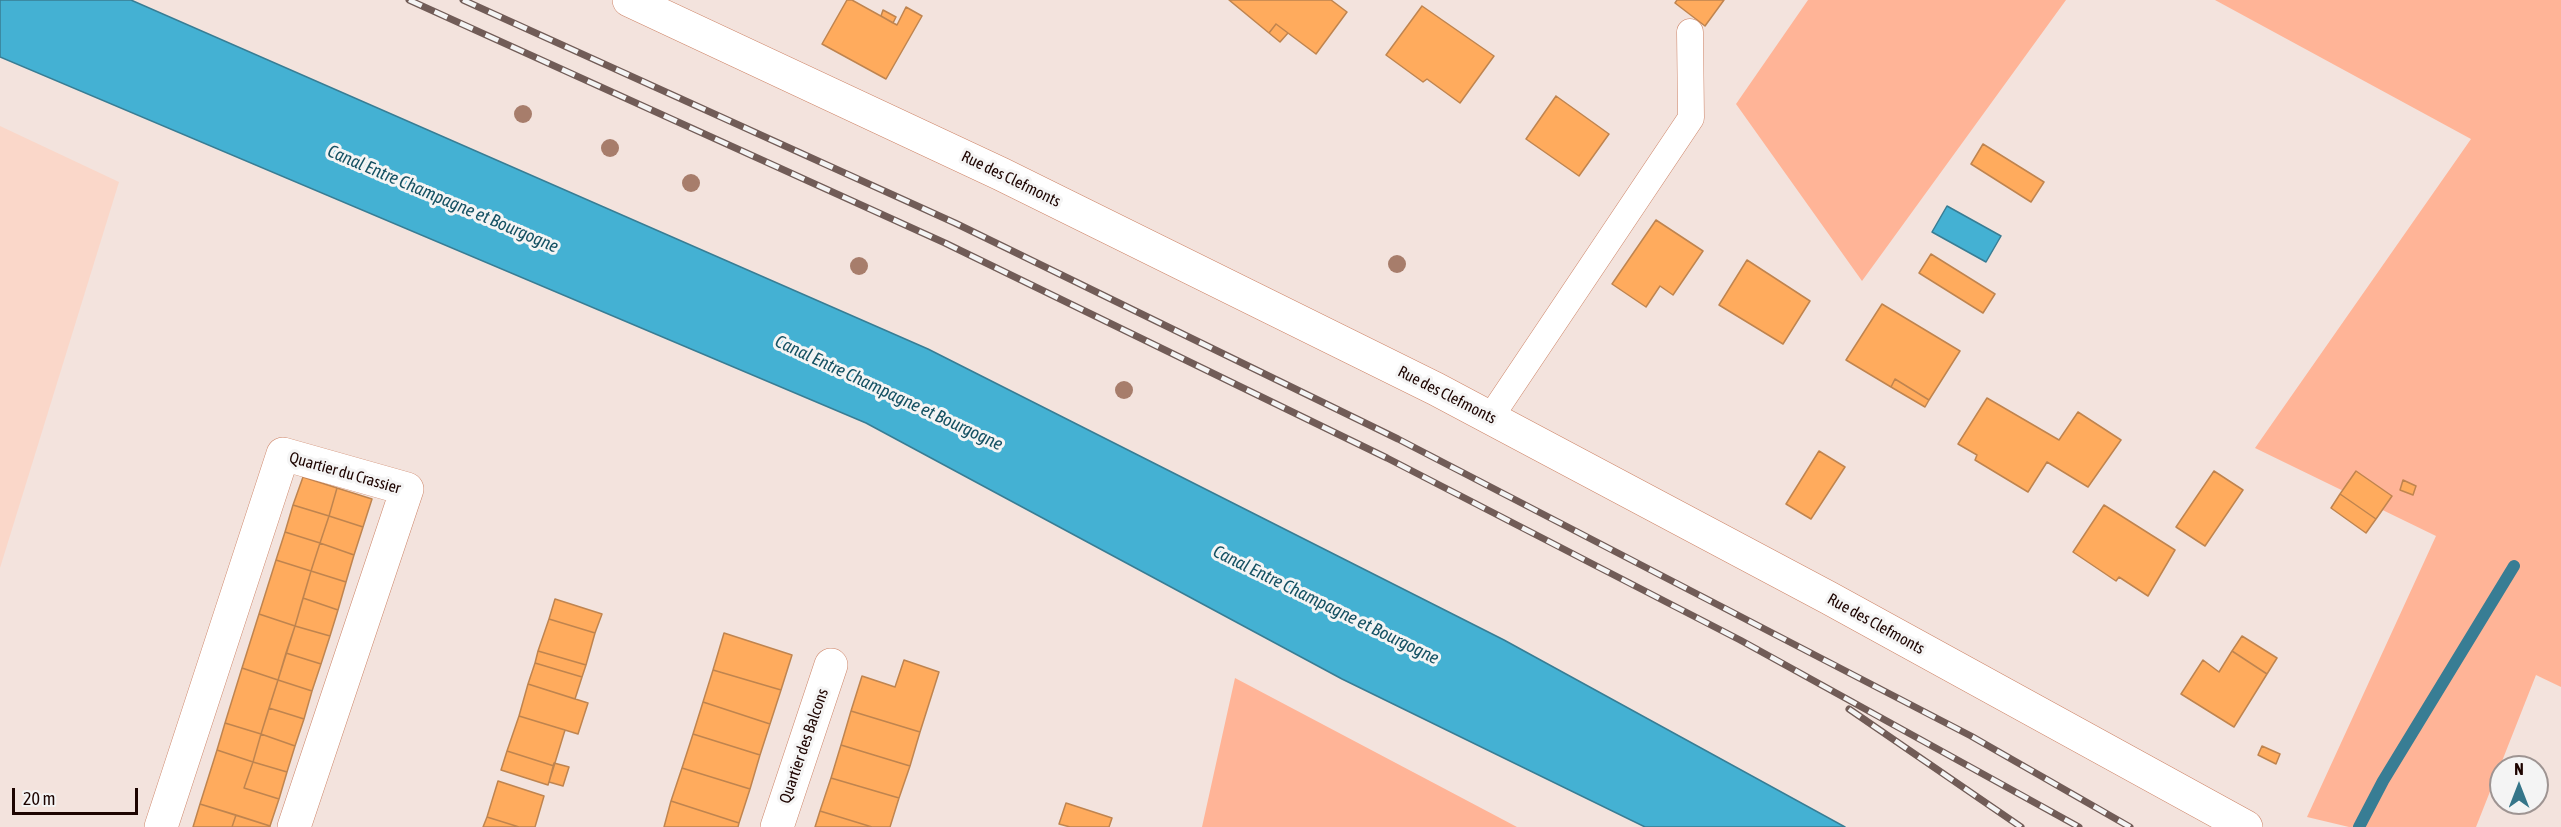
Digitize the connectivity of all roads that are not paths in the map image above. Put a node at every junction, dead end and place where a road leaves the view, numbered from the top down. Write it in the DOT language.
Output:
graph roads {
  1 [pos="629,0"];
  2 [pos="1690,32"];
  3 [pos="1490,418"];
  4 [pos="831,665"];
  5 [pos="161,827"];
  6 [pos="294,827"];
  7 [pos="777,827"];
  8 [pos="2246,827"];
  1 -- 3 [label="street, Rue des Clefmonts"];
  2 -- 3 [label="lane"];
  3 -- 8 [label="street, Rue des Clefmonts"];
  4 -- 7 [label="street, Quartier des Balcons"];
  5 -- 6 [label="street, Quartier du Crassier"];
}
